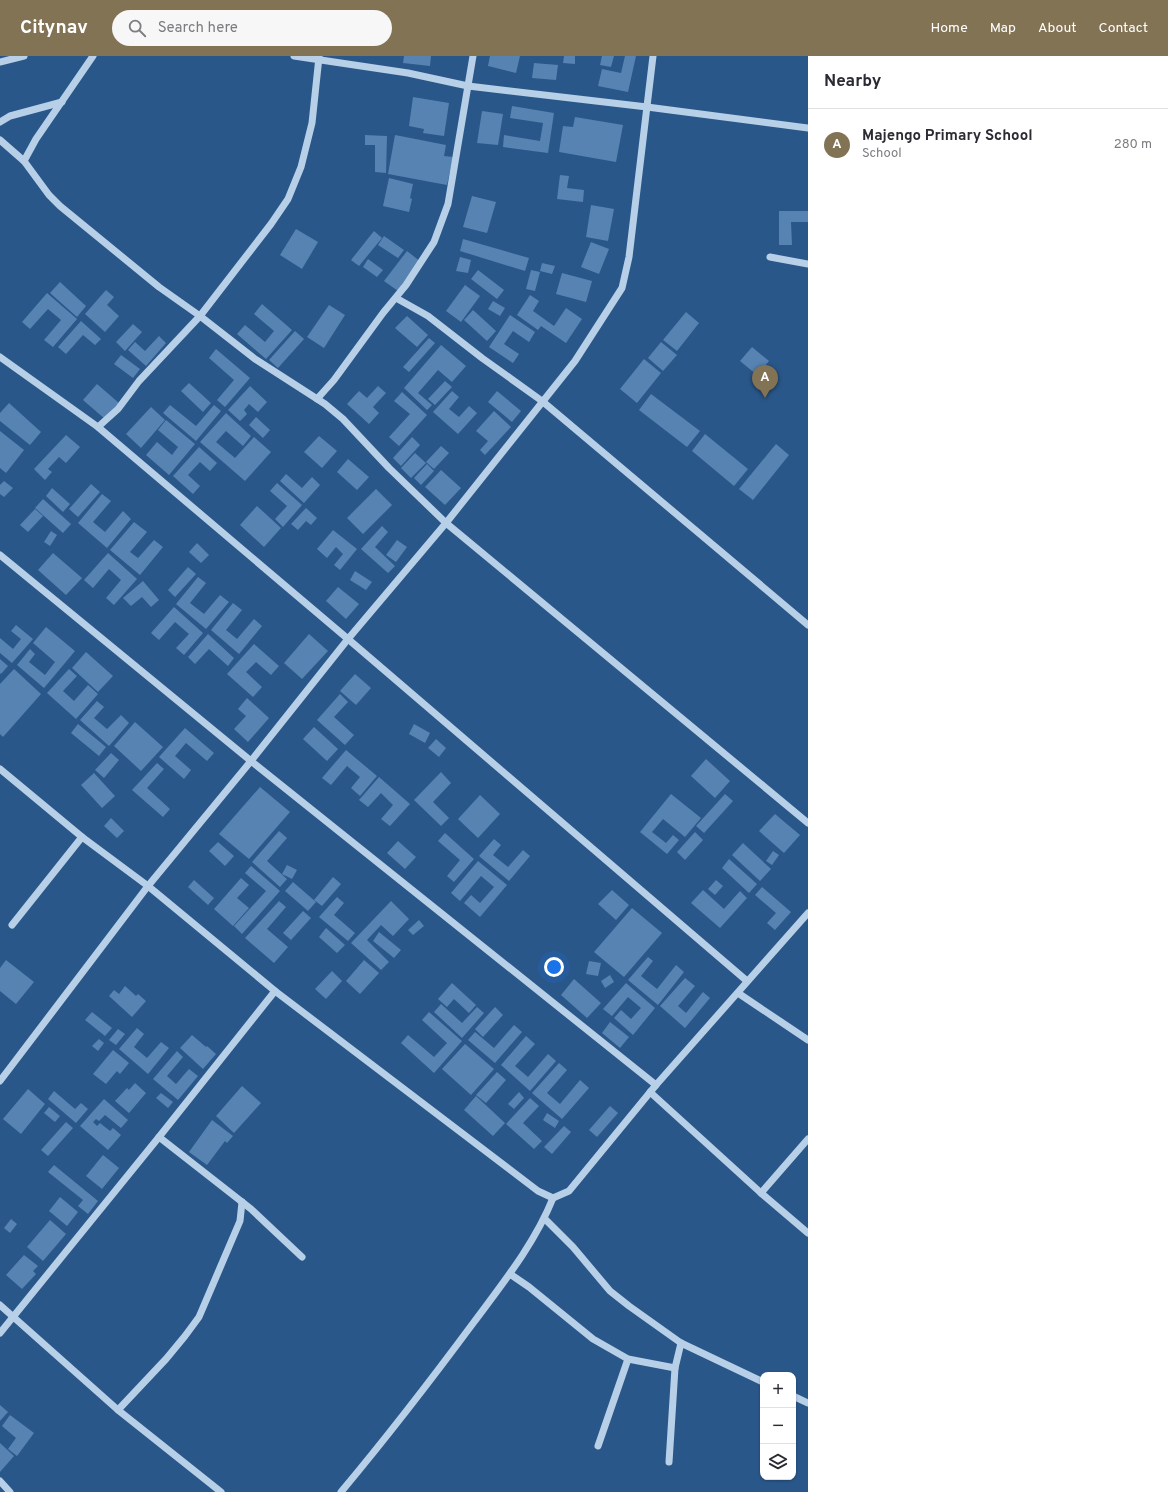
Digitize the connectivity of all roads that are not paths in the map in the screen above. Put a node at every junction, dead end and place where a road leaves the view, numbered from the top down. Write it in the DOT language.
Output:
graph roads {
  1 [pos="24,56"];
  2 [pos="92,56"];
  3 [pos="294,56"];
  4 [pos="472,56"];
  5 [pos="653,56"];
  6 [pos="319,58"];
  7 [pos="0,62"];
  8 [pos="468,86"];
  9 [pos="62,102"];
  10 [pos="647,107"];
  11 [pos="0,122"];
  12 [pos="808,128"];
  13 [pos="0,140"];
  14 [pos="24,162"];
  15 [pos="770,257"];
  16 [pos="808,264"];
  17 [pos="396,298"];
  18 [pos="200,316"];
  19 [pos="0,357"];
  20 [pos="317,399"];
  21 [pos="542,401"];
  22 [pos="98,427"];
  23 [pos="446,523"];
  24 [pos="0,555"];
  25 [pos="808,625"];
  26 [pos="348,638"];
  27 [pos="251,761"];
  28 [pos="0,769"];
  29 [pos="808,823"];
  30 [pos="82,837"];
  31 [pos="148,886"];
  32 [pos="808,913"];
  33 [pos="12,925"];
  34 [pos="747,981"];
  35 [pos="275,991"];
  36 [pos="738,993"];
  37 [pos="808,1040"];
  38 [pos="0,1081"];
  39 [pos="656,1085"];
  40 [pos="650,1092"];
  41 [pos="160,1137"];
  42 [pos="808,1139"];
  43 [pos="761,1193"];
  44 [pos="553,1198"];
  45 [pos="242,1202"];
  46 [pos="544,1219"];
  47 [pos="808,1233"];
  48 [pos="302,1257"];
  49 [pos="510,1274"];
  50 [pos="0,1305"];
  51 [pos="13,1317"];
  52 [pos="0,1333"];
  53 [pos="681,1343"];
  54 [pos="628,1359"];
  55 [pos="675,1368"];
  56 [pos="760,1381"];
  57 [pos="796,1397"];
  58 [pos="808,1403"];
  59 [pos="118,1410"];
  60 [pos="598,1446"];
  61 [pos="669,1462"];
  62 [pos="0,1481"];
  63 [pos="10,1492"];
  64 [pos="221,1492"];
  65 [pos="341,1492"];
  1 -- 7 [label="street"];
  2 -- 9 [label="street"];
  3 -- 6 [label="street"];
  4 -- 8 [label="street"];
  5 -- 10 [label="street"];
  6 -- 8 [label="street"];
  6 -- 18 [label="street"];
  8 -- 10 [label="street"];
  8 -- 17 [label="street"];
  9 -- 11 [label="street"];
  9 -- 14 [label="street"];
  10 -- 12 [label="street"];
  10 -- 21 [label="street"];
  13 -- 14 [label="street"];
  14 -- 18 [label="street"];
  15 -- 16 [label="street"];
  17 -- 20 [label="street"];
  17 -- 21 [label="street"];
  18 -- 20 [label="street"];
  18 -- 22 [label="street"];
  19 -- 22 [label="street"];
  20 -- 23 [label="street"];
  21 -- 23 [label="street"];
  21 -- 25 [label="street"];
  22 -- 26 [label="street"];
  23 -- 26 [label="street"];
  23 -- 29 [label="street"];
  24 -- 27 [label="street"];
  26 -- 27 [label="street"];
  26 -- 34 [label="street"];
  27 -- 31 [label="street"];
  27 -- 39 [label="street"];
  28 -- 30 [label="street"];
  30 -- 31 [label="street"];
  30 -- 33 [label="street"];
  31 -- 35 [label="street"];
  31 -- 38 [label="street"];
  32 -- 34 [label="street"];
  34 -- 36 [label="street"];
  35 -- 41 [label="street"];
  35 -- 44 [label="street"];
  36 -- 37 [label="street"];
  36 -- 39 [label="street"];
  39 -- 40 [label="street"];
  40 -- 43 [label="street"];
  40 -- 44 [label="street"];
  41 -- 45 [label="street"];
  41 -- 51 [label="street"];
  42 -- 43 [label="street"];
  43 -- 47 [label="street"];
  44 -- 46 [label="street"];
  45 -- 48 [label="street"];
  45 -- 59 [label="street"];
  46 -- 49 [label="street"];
  46 -- 53 [label="street"];
  49 -- 54 [label="street"];
  49 -- 65 [label="street"];
  50 -- 51 [label="street"];
  51 -- 52 [label="street"];
  51 -- 59 [label="street"];
  53 -- 55 [label="street"];
  53 -- 56 [label="street"];
  54 -- 55 [label="street"];
  54 -- 60 [label="street"];
  55 -- 61 [label="street"];
  57 -- 58 [label="street"];
  59 -- 64 [label="street"];
  62 -- 63 [label="street"];
}
